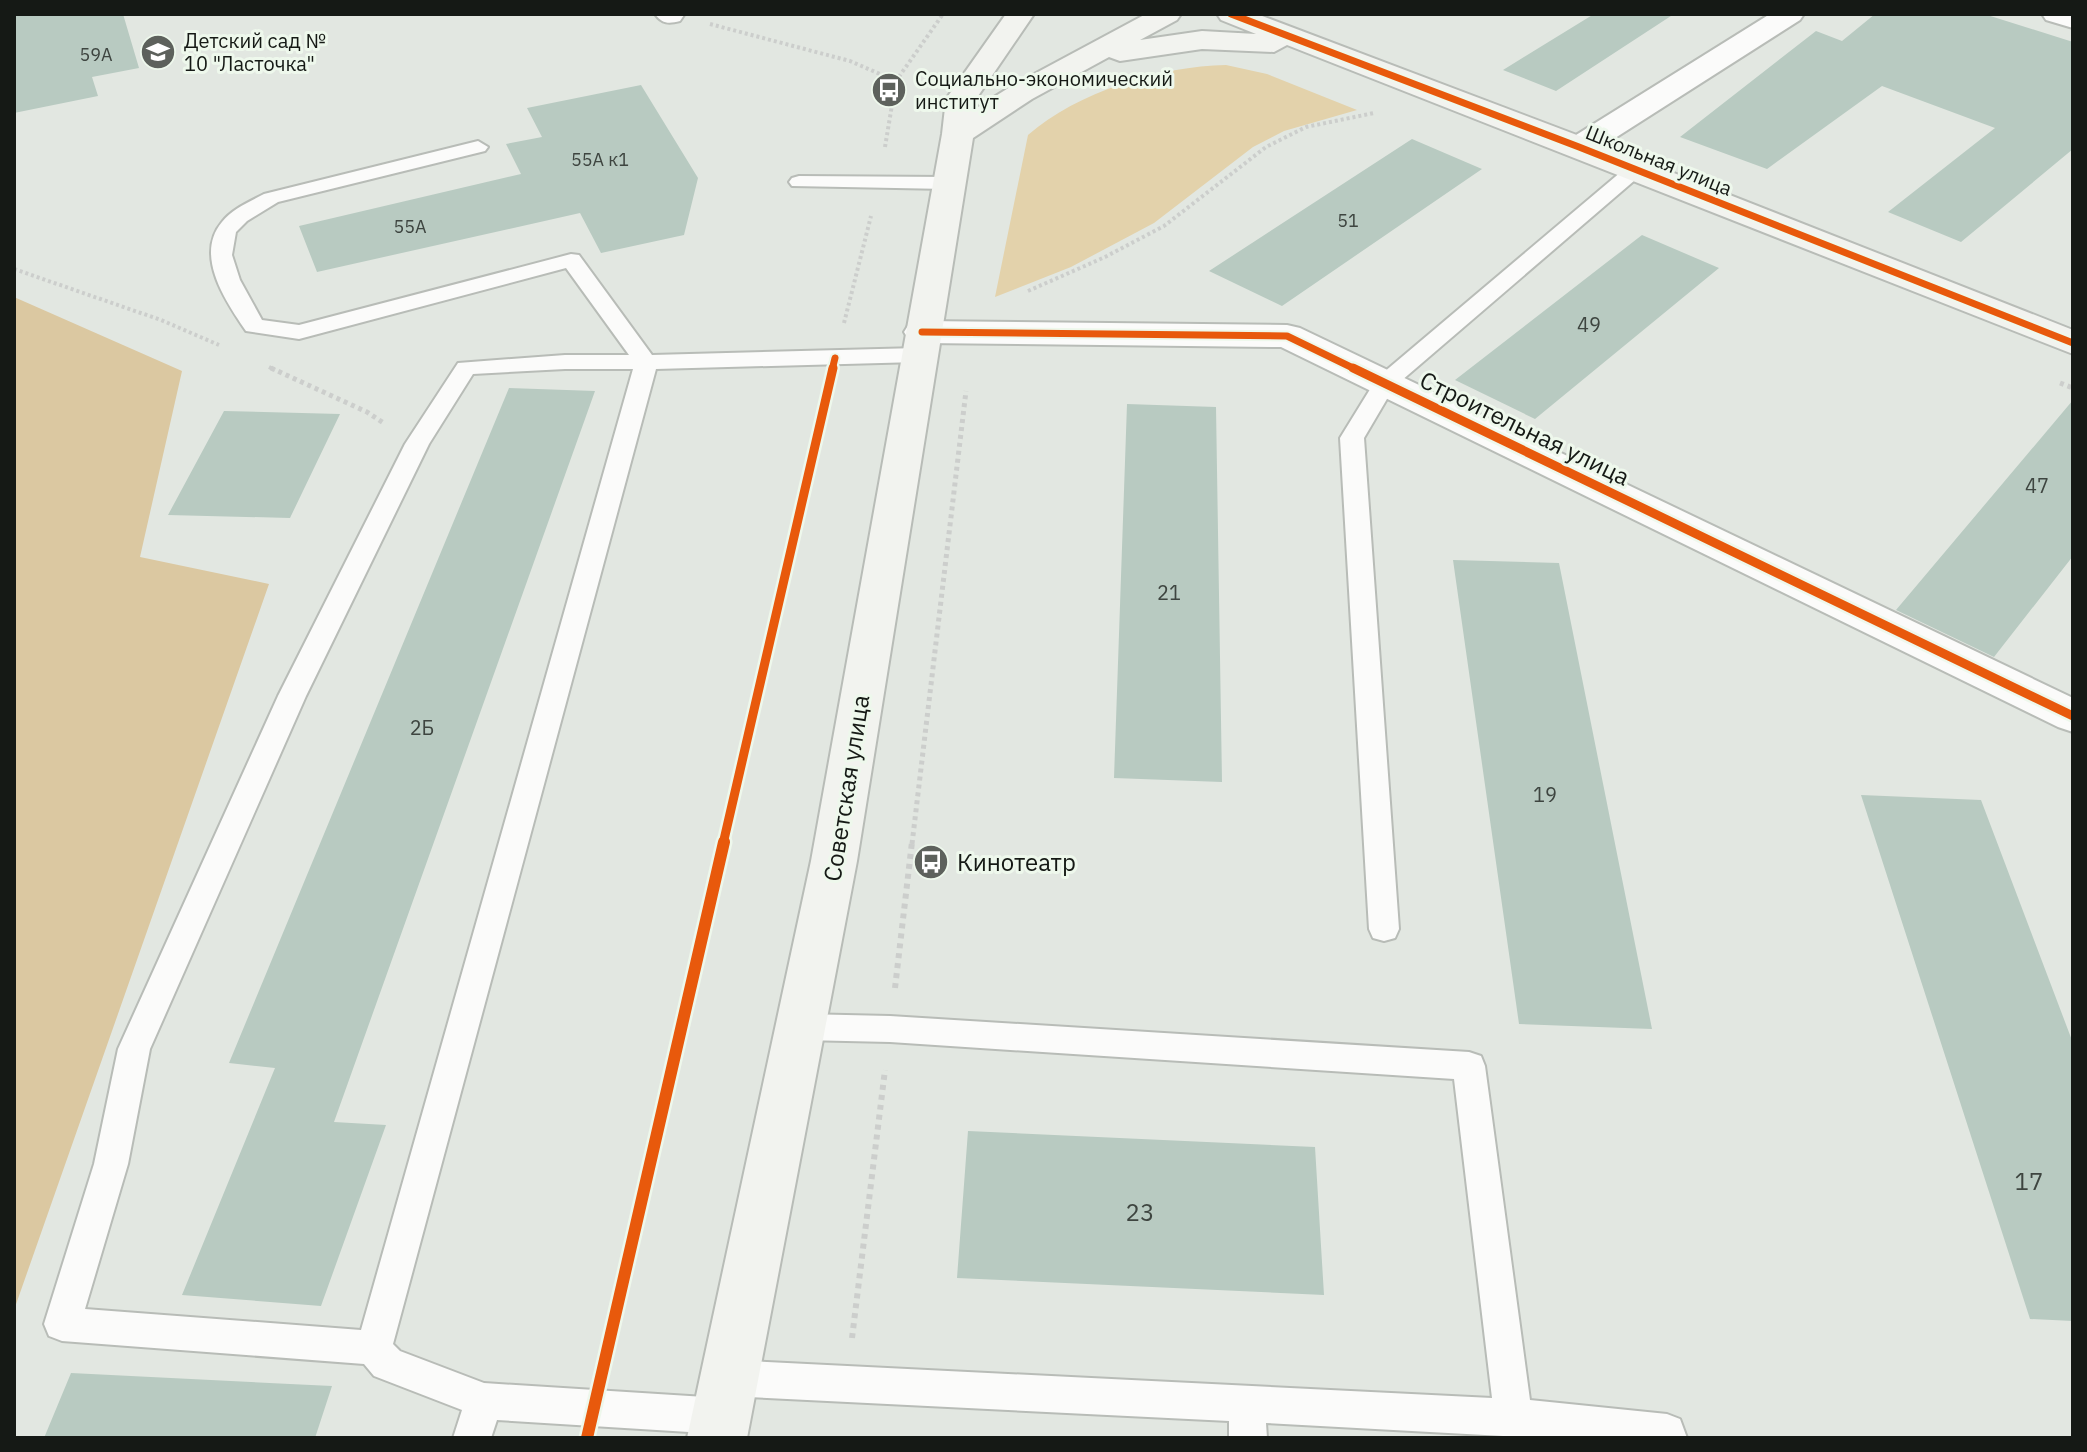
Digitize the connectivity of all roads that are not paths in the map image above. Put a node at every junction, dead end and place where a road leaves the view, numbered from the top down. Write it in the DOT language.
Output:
graph roads {
  1 [pos="1167,14"];
  2 [pos="1231,14"];
  3 [pos="1790,14"];
  4 [pos="2056,14"];
  5 [pos="2073,19"];
  6 [pos="1033,28"];
  7 [pos="1317,47"];
  8 [pos="1093,54"];
  9 [pos="958,134"];
  10 [pos="478,147"];
  11 [pos="1579,147"];
  12 [pos="1635,170"];
  13 [pos="799,182"];
  14 [pos="947,183"];
  15 [pos="2073,343"];
  16 [pos="920,344"];
  17 [pos="646,362"];
  18 [pos="1385,383"];
  19 [pos="2073,716"];
  20 [pos="1384,929"];
  21 [pos="802,1027"];
  22 [pos="374,1348"];
  23 [pos="484,1401"];
  24 [pos="722,1411"];
  25 [pos="1513,1417"];
  26 [pos="1247,1421"];
  27 [pos="472,1438"];
  28 [pos="1668,1438"];
  1 -- 8 [label="main road"];
  2 -- 7 [label="main road, Школьная улица"];
  3 -- 11 [label="street"];
  4 -- 5 [label="street"];
  6 -- 8 [label="main road"];
  6 -- 9 [label="main road, Советская улица"];
  7 -- 8 [label="main road"];
  7 -- 11 [label="main road, Школьная улица"];
  8 -- 9 [label="main road"];
  9 -- 14 [label="main road, Советская улица"];
  10 -- 17 [label="lane"];
  11 -- 12 [label="main road, Школьная улица"];
  12 -- 15 [label="main road, Школьная улица"];
  12 -- 18 [label="lane"];
  13 -- 14 [label="lane"];
  14 -- 16 [label="main road, Советская улица"];
  16 -- 17 [label="lane"];
  16 -- 18 [label="street, Строительная улица"];
  16 -- 21 [label="main road, Советская улица"];
  17 -- 22 [label="lane"];
  17 -- 22 [label="lane"];
  18 -- 19 [label="street, Строительная улица"];
  18 -- 20 [label="lane"];
  21 -- 24 [label="main road, Советская улица"];
  21 -- 25 [label="lane"];
  22 -- 23 [label="lane"];
  23 -- 24 [label="lane"];
  23 -- 27 [label="lane"];
  24 -- 26 [label="lane"];
  25 -- 26 [label="lane"];
  25 -- 28 [label="lane"];
}
